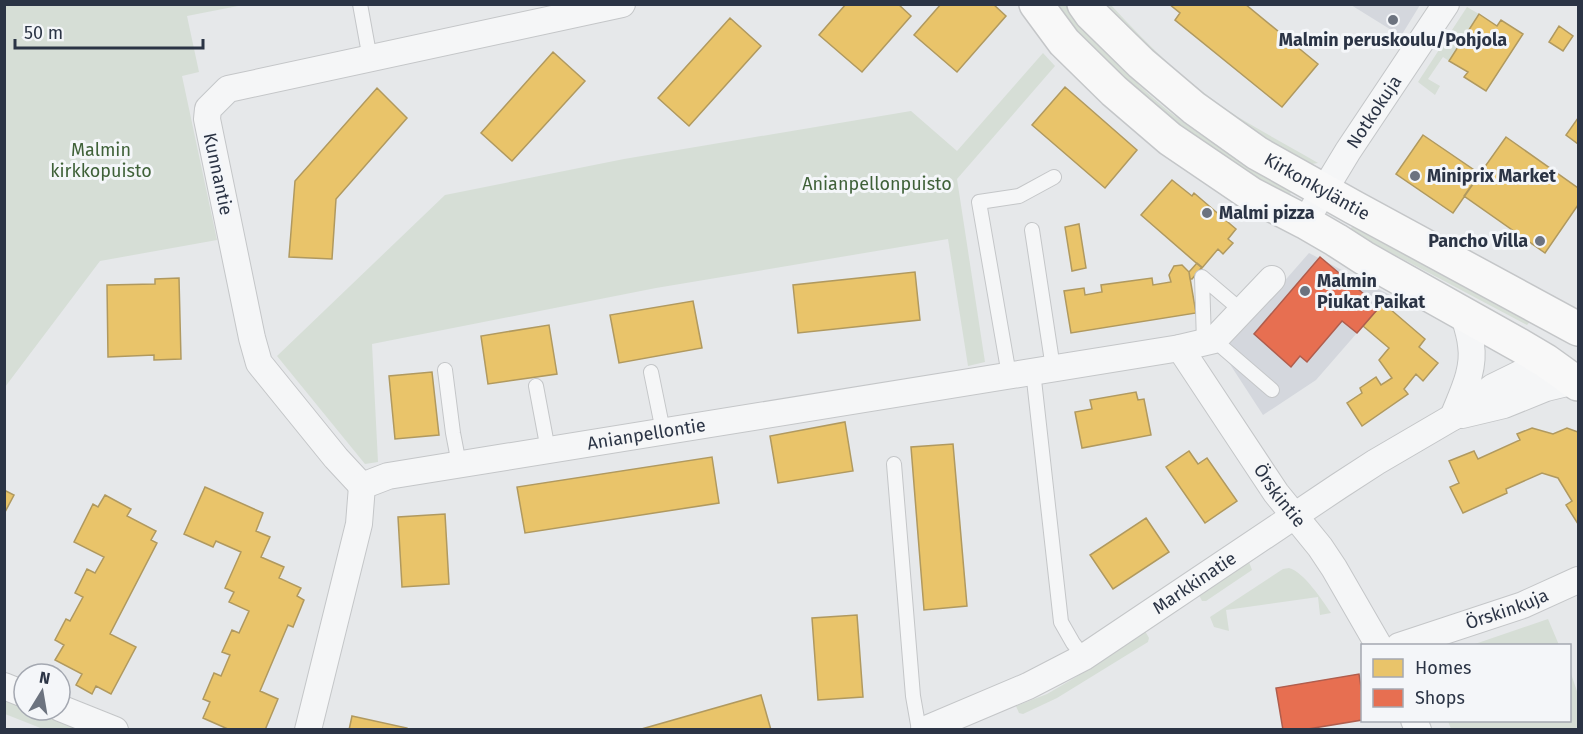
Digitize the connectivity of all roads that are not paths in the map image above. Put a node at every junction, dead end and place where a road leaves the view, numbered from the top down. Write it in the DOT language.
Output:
graph roads {
  1 [pos="360,4"];
  2 [pos="622,4"];
  3 [pos="1036,4"];
  4 [pos="1084,4"];
  5 [pos="1446,4"];
  6 [pos="370,59"];
  7 [pos="1054,177"];
  8 [pos="1324,191"];
  9 [pos="1305,222"];
  10 [pos="1032,230"];
  11 [pos="1272,279"];
  12 [pos="1242,311"];
  13 [pos="1463,313"];
  14 [pos="1578,329"];
  15 [pos="1200,344"];
  16 [pos="1578,348"];
  17 [pos="1546,361"];
  18 [pos="445,370"];
  19 [pos="651,372"];
  20 [pos="1032,372"];
  21 [pos="1577,382"];
  22 [pos="536,386"];
  23 [pos="1272,390"];
  24 [pos="1453,417"];
  25 [pos="663,431"];
  26 [pos="548,450"];
  27 [pos="459,464"];
  28 [pos="894,465"];
  29 [pos="362,486"];
  30 [pos="1294,515"];
  31 [pos="1578,580"];
  32 [pos="1378,644"];
  33 [pos="1402,644"];
  34 [pos="1084,657"];
  35 [pos="72,713"];
  36 [pos="115,729"];
  37 [pos="308,729"];
  38 [pos="919,729"];
  39 [pos="924,729"];
  1 -- 6 [label="lane"];
  2 -- 6 [label="street, Kunnantie"];
  3 -- 9 [label="main road, Kirkonkyläntie"];
  4 -- 8 [label="main road, Kirkonkyläntie"];
  5 -- 8 [label="street, Notkokuja"];
  6 -- 29 [label="street, Kunnantie"];
  7 -- 20 [label="lane"];
  8 -- 9 [label="street, Notkokuja"];
  8 -- 14 [label="main road, Kirkonkyläntie"];
  9 -- 13 [label="main road, Kirkonkyläntie"];
  10 -- 20 [label="lane"];
  11 -- 12 [label="street"];
  12 -- 15 [label="street"];
  12 -- 15 [label="lane"];
  13 -- 17 [label="main road, Kirkonkyläntie"];
  13 -- 24 [label="street"];
  15 -- 20 [label="street, Anianpellontie"];
  15 -- 23 [label="lane"];
  15 -- 30 [label="street, Örskintie"];
  16 -- 17 [label="main road"];
  17 -- 21 [label="main road, Kirkonkyläntie"];
  17 -- 24 [label="street, Markkinatie"];
  18 -- 27 [label="lane"];
  19 -- 25 [label="lane"];
  20 -- 25 [label="street, Anianpellontie"];
  20 -- 34 [label="lane"];
  21 -- 24 [label="street, Markkinatie"];
  22 -- 26 [label="lane"];
  24 -- 30 [label="street, Markkinatie"];
  25 -- 26 [label="street, Anianpellontie"];
  26 -- 27 [label="street, Anianpellontie"];
  27 -- 29 [label="street, Anianpellontie"];
  28 -- 38 [label="lane"];
  29 -- 37 [label="street"];
  30 -- 32 [label="street, Örskintie"];
  30 -- 34 [label="street, Markkinatie"];
  31 -- 33 [label="street, Örskinkuja"];
  34 -- 39 [label="street, Markkinatie"];
  35 -- 36 [label="street"];
}
